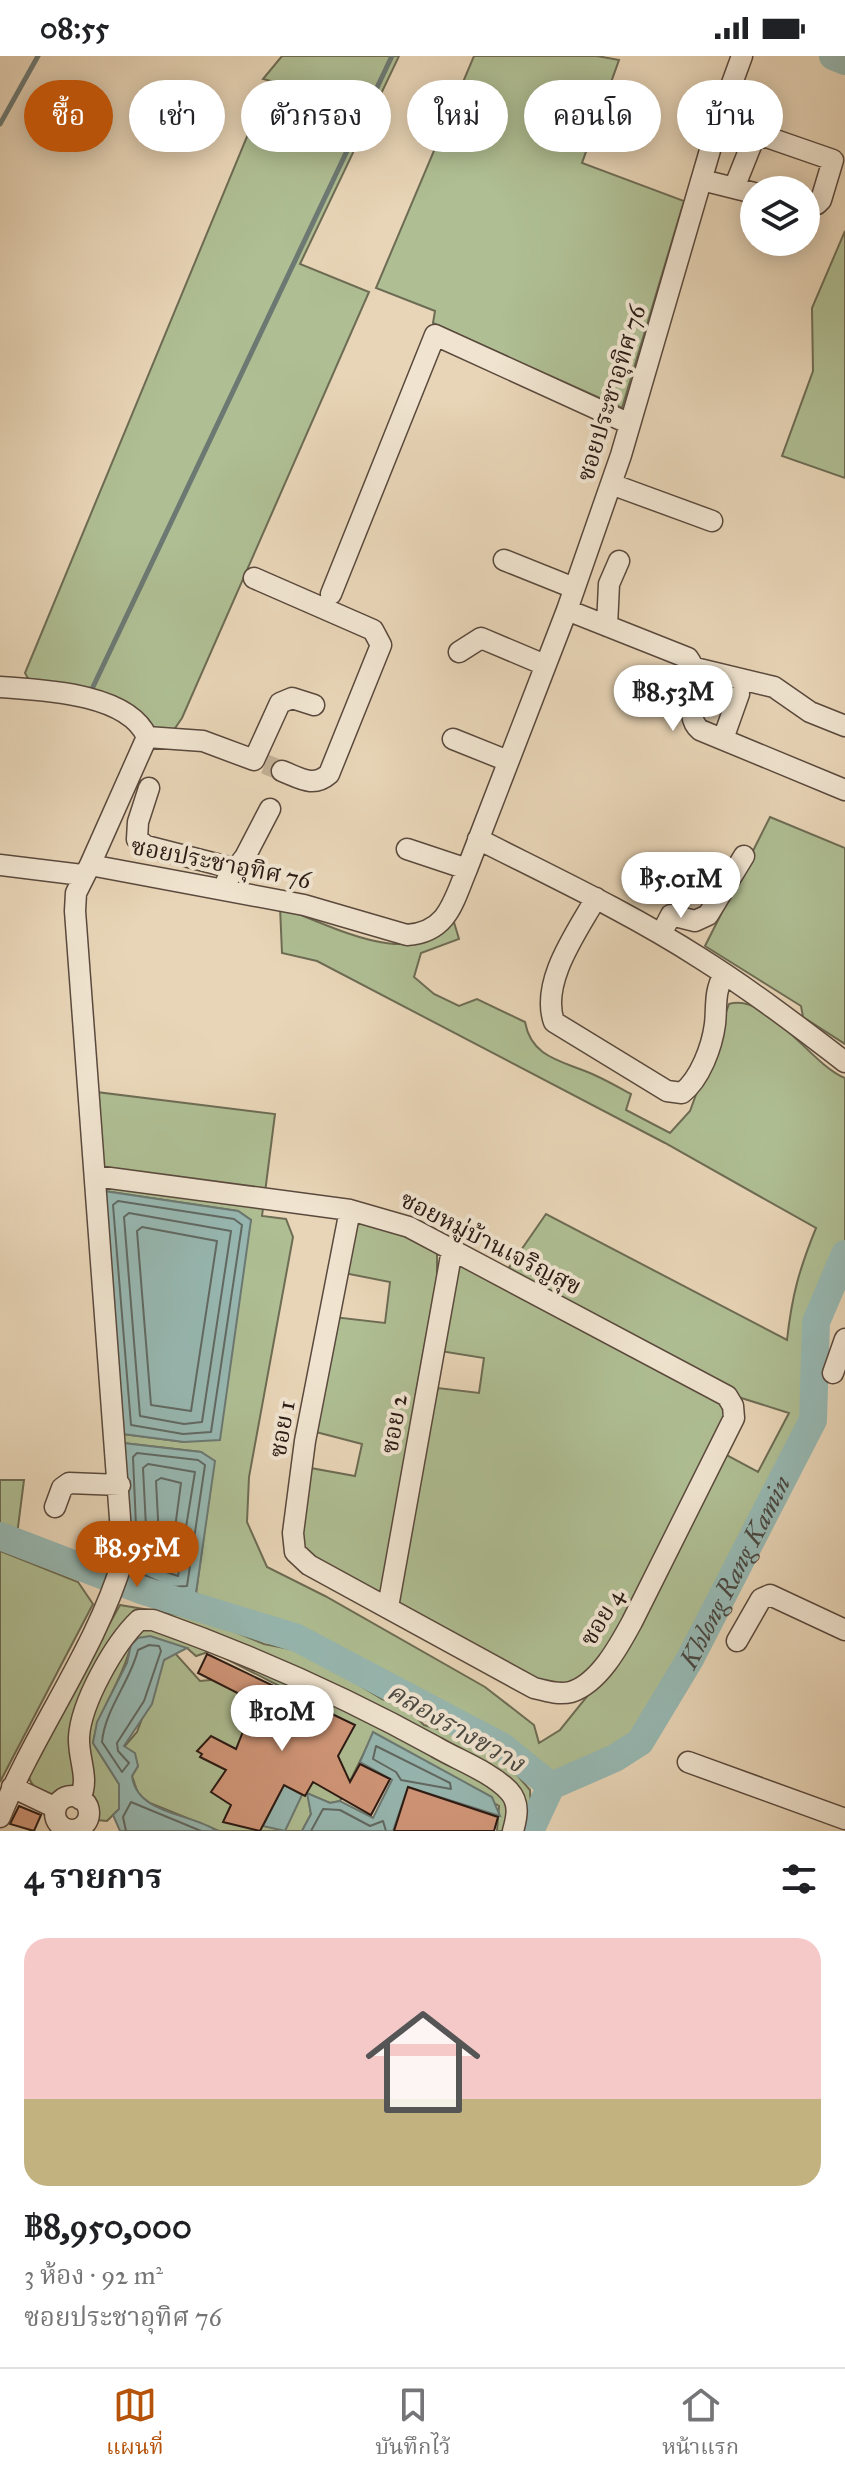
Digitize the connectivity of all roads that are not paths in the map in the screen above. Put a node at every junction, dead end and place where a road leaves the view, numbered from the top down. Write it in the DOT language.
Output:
graph roads {
  1 [pos="742,56"];
  2 [pos="746,176"];
  3 [pos="702,180"];
  4 [pos="740,190"];
  5 [pos="820,201"];
  6 [pos="630,424"];
  7 [pos="611,484"];
  8 [pos="712,521"];
  9 [pos="504,560"];
  10 [pos="619,561"];
  11 [pos="254,578"];
  12 [pos="574,588"];
  13 [pos="331,594"];
  14 [pos="567,610"];
  15 [pos="607,626"];
  16 [pos="459,652"];
  17 [pos="545,665"];
  18 [pos="695,668"];
  19 [pos="0,687"];
  20 [pos="739,694"];
  21 [pos="314,705"];
  22 [pos="845,726"];
  23 [pos="147,737"];
  24 [pos="453,739"];
  25 [pos="723,739"];
  26 [pos="508,761"];
  27 [pos="267,765"];
  28 [pos="149,788"];
  29 [pos="845,790"];
  30 [pos="270,809"];
  31 [pos="478,839"];
  32 [pos="407,849"];
  33 [pos="744,856"];
  34 [pos="0,865"];
  35 [pos="236,869"];
  36 [pos="467,869"];
  37 [pos="86,870"];
  38 [pos="219,889"];
  39 [pos="596,898"];
  40 [pos="661,934"];
  41 [pos="724,974"];
  42 [pos="845,1062"];
  43 [pos="95,1176"];
  44 [pos="350,1210"];
  45 [pos="452,1250"];
  46 [pos="845,1339"];
  47 [pos="833,1373"];
  48 [pos="734,1418"];
  49 [pos="120,1485"];
  50 [pos="55,1507"];
  51 [pos="388,1607"];
  52 [pos="845,1630"];
  53 [pos="737,1641"];
  54 [pos="688,1762"];
  55 [pos="12,1787"];
  56 [pos="80,1799"];
  57 [pos="56,1808"];
  58 [pos="0,1817"];
  59 [pos="845,1819"];
  60 [pos="82,1829"];
  61 [pos="513,1831"];
  1 -- 3 [label="street, ซอยประชาอุทิศ 76"];
  2 -- 5 [label="street"];
  3 -- 4 [label="street"];
  3 -- 6 [label="street, ซอยประชาอุทิศ 76"];
  6 -- 7 [label="street, ซอยประชาอุทิศ 76"];
  6 -- 13 [label="street"];
  7 -- 8 [label="street"];
  7 -- 12 [label="street, ซอยประชาอุทิศ 76"];
  9 -- 12 [label="street"];
  10 -- 15 [label="street"];
  11 -- 27 [label="street"];
  12 -- 14 [label="street, ซอยประชาอุทิศ 76"];
  14 -- 15 [label="street"];
  14 -- 17 [label="street, ซอยประชาอุทิศ 76"];
  15 -- 18 [label="street"];
  16 -- 17 [label="street"];
  17 -- 26 [label="street, ซอยประชาอุทิศ 76"];
  18 -- 22 [label="street"];
  18 -- 25 [label="street"];
  19 -- 23 [label="street"];
  20 -- 25 [label="street"];
  21 -- 27 [label="street"];
  23 -- 27 [label="street"];
  23 -- 37 [label="street"];
  24 -- 26 [label="street"];
  25 -- 29 [label="street"];
  26 -- 31 [label="street, ซอยประชาอุทิศ 76"];
  28 -- 35 [label="street"];
  30 -- 35 [label="street"];
  31 -- 36 [label="street, ซอยประชาอุทิศ 76"];
  31 -- 39 [label="street"];
  32 -- 36 [label="street"];
  33 -- 40 [label="street"];
  34 -- 37 [label="street, ซอยประชาอุทิศ 76"];
  35 -- 38 [label="street"];
  36 -- 38 [label="street, ซอยประชาอุทิศ 76"];
  37 -- 38 [label="street, ซอยประชาอุทิศ 76"];
  37 -- 43 [label="street"];
  39 -- 40 [label="street"];
  39 -- 41 [label="street"];
  40 -- 41 [label="street"];
  41 -- 42 [label="street"];
  43 -- 44 [label="street, ซอยหมู่บ้านเจริญสุข"];
  43 -- 49 [label="street"];
  44 -- 45 [label="street, ซอยหมู่บ้านเจริญสุข"];
  44 -- 51 [label="street, ซอย 1"];
  45 -- 48 [label="street, ซอยหมู่บ้านเจริญสุข"];
  45 -- 51 [label="street, ซอย 2"];
  46 -- 47 [label="street"];
  48 -- 51 [label="street, ซอย 4"];
  49 -- 50 [label="street"];
  49 -- 55 [label="street"];
  52 -- 53 [label="street"];
  54 -- 59 [label="street"];
  55 -- 57 [label="street"];
  55 -- 58 [label="street"];
  56 -- 57 [label="street"];
  56 -- 60 [label="street"];
  56 -- 61 [label="street"];
  57 -- 60 [label="street"];
}
